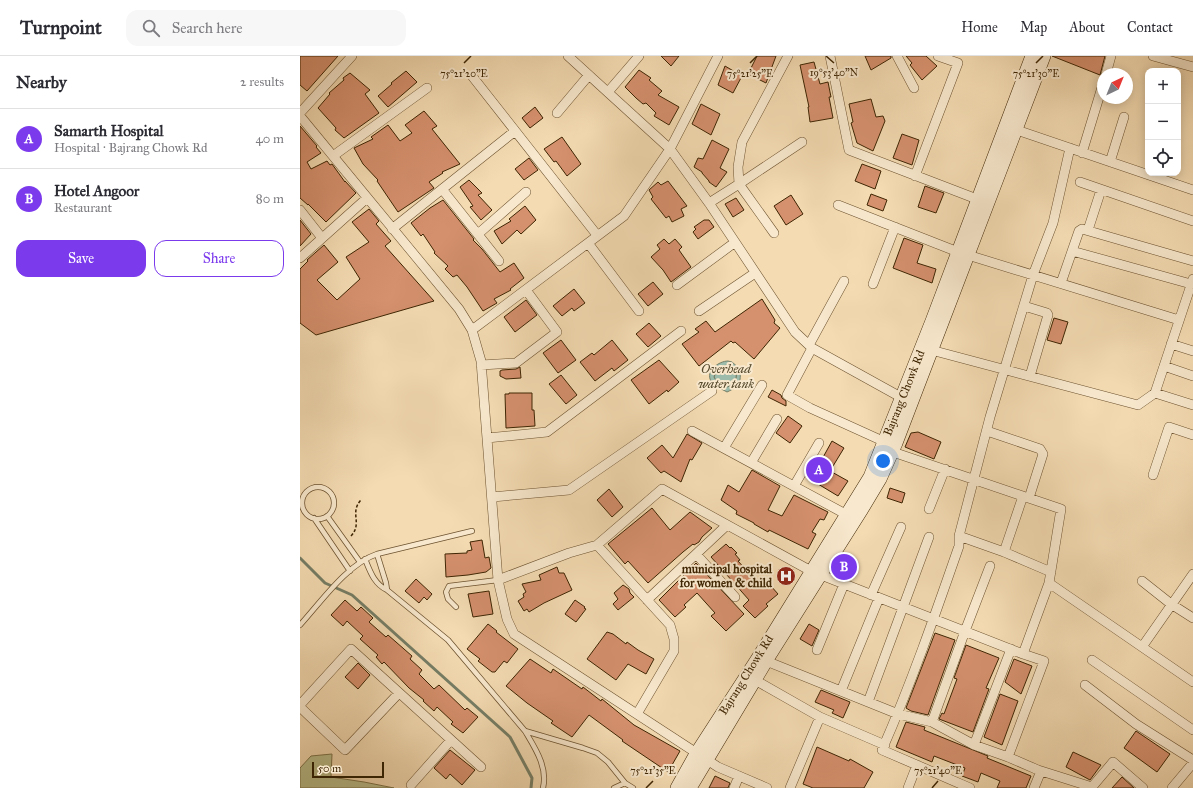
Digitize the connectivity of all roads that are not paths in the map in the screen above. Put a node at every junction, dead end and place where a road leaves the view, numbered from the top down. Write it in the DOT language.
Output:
graph roads {
  1 [pos="352,56"];
  2 [pos="639,56"];
  3 [pos="718,56"];
  4 [pos="788,56"];
  5 [pos="830,56"];
  6 [pos="897,56"];
  7 [pos="938,56"];
  8 [pos="1032,56"];
  9 [pos="1044,56"];
  10 [pos="1111,56"];
  11 [pos="1153,56"];
  12 [pos="571,57"];
  13 [pos="1193,67"];
  14 [pos="1108,68"];
  15 [pos="589,75"];
  16 [pos="472,76"];
  17 [pos="427,88"];
  18 [pos="914,88"];
  19 [pos="608,92"];
  20 [pos="1097,104"];
  21 [pos="557,113"];
  22 [pos="300,114"];
  23 [pos="1124,118"];
  24 [pos="1010,128"];
  25 [pos="515,131"];
  26 [pos="802,142"];
  27 [pos="1070,148"];
  28 [pos="670,149"];
  29 [pos="1082,153"];
  30 [pos="333,156"];
  31 [pos="1110,162"];
  32 [pos="916,176"];
  33 [pos="1080,182"];
  34 [pos="739,184"];
  35 [pos="442,189"];
  36 [pos="1193,189"];
  37 [pos="1101,190"];
  38 [pos="526,192"];
  39 [pos="367,198"];
  40 [pos="982,202"];
  41 [pos="709,203"];
  42 [pos="838,205"];
  43 [pos="300,210"];
  44 [pos="1193,221"];
  45 [pos="896,228"];
  46 [pos="392,229"];
  47 [pos="1088,230"];
  48 [pos="774,233"];
  49 [pos="478,234"];
  50 [pos="597,236"];
  51 [pos="322,238"];
  52 [pos="588,242"];
  53 [pos="734,243"];
  54 [pos="1072,251"];
  55 [pos="963,253"];
  56 [pos="300,258"];
  57 [pos="499,261"];
  58 [pos="1193,261"];
  59 [pos="755,273"];
  60 [pos="1033,275"];
  61 [pos="844,281"];
  62 [pos="1192,282"];
  63 [pos="1061,283"];
  64 [pos="873,284"];
  65 [pos="677,285"];
  66 [pos="526,290"];
  67 [pos="1024,306"];
  68 [pos="639,310"];
  69 [pos="699,312"];
  70 [pos="1179,320"];
  71 [pos="472,330"];
  72 [pos="680,331"];
  73 [pos="1171,344"];
  74 [pos="810,346"];
  75 [pos="931,350"];
  76 [pos="1193,351"];
  77 [pos="481,365"];
  78 [pos="1164,366"];
  79 [pos="1004,370"];
  80 [pos="1030,376"];
  81 [pos="1193,376"];
  82 [pos="762,385"];
  83 [pos="712,391"];
  84 [pos="1155,393"];
  85 [pos="906,400"];
  86 [pos="1193,405"];
  87 [pos="777,418"];
  88 [pos="692,431"];
  89 [pos="987,431"];
  90 [pos="1193,434"];
  91 [pos="487,438"];
  92 [pos="819,443"];
  93 [pos="886,447"];
  94 [pos="724,448"];
  95 [pos="751,463"];
  96 [pos="945,469"];
  97 [pos="1152,475"];
  98 [pos="974,479"];
  99 [pos="794,486"];
  100 [pos="492,497"];
  101 [pos="1026,497"];
  102 [pos="929,509"];
  103 [pos="326,516"];
  104 [pos="851,517"];
  105 [pos="314,518"];
  106 [pos="727,525"];
  107 [pos="901,527"];
  108 [pos="472,531"];
  109 [pos="959,536"];
  110 [pos="929,537"];
  111 [pos="597,545"];
  112 [pos="1004,552"];
  113 [pos="377,554"];
  114 [pos="696,554"];
  115 [pos="365,559"];
  116 [pos="360,562"];
  117 [pos="990,566"];
  118 [pos="350,571"];
  119 [pos="1051,572"];
  120 [pos="816,573"];
  121 [pos="1193,574"];
  122 [pos="498,580"];
  123 [pos="1142,581"];
  124 [pos="1049,583"];
  125 [pos="844,584"];
  126 [pos="386,590"];
  127 [pos="875,596"];
  128 [pos="735,597"];
  129 [pos="648,600"];
  130 [pos="1171,604"];
  131 [pos="456,607"];
  132 [pos="902,607"];
  133 [pos="1193,618"];
  134 [pos="934,619"];
  135 [pos="300,625"];
  136 [pos="964,631"];
  137 [pos="1142,647"];
  138 [pos="1011,649"];
  139 [pos="817,650"];
  140 [pos="1023,654"];
  141 [pos="762,660"];
  142 [pos="1092,660"];
  143 [pos="755,680"];
  144 [pos="1193,682"];
  145 [pos="1085,685"];
  146 [pos="841,692"];
  147 [pos="399,693"];
  148 [pos="868,702"];
  149 [pos="300,706"];
  150 [pos="638,714"];
  151 [pos="898,714"];
  152 [pos="820,717"];
  153 [pos="932,722"];
  154 [pos="1193,730"];
  155 [pos="525,731"];
  156 [pos="451,740"];
  157 [pos="885,745"];
  158 [pos="974,745"];
  159 [pos="701,757"];
  160 [pos="1008,757"];
  161 [pos="1193,762"];
  162 [pos="917,765"];
  163 [pos="481,768"];
  164 [pos="1041,771"];
  165 [pos="739,776"];
  166 [pos="625,783"];
  167 [pos="411,785"];
  168 [pos="543,788"];
  169 [pos="614,788"];
  170 [pos="633,788"];
  171 [pos="676,788"];
  172 [pos="690,788"];
  173 [pos="734,788"];
  174 [pos="766,788"];
  175 [pos="790,788"];
  176 [pos="908,788"];
  177 [pos="970,788"];
  178 [pos="1034,788"];
  179 [pos="1143,788"];
  180 [pos="1172,788"];
  1 -- 22 [label="street"];
  2 -- 19 [label="street"];
  3 -- 28 [label="street"];
  4 -- 34 [label="street"];
  5 -- 32 [label="street"];
  6 -- 18 [label="street"];
  7 -- 32 [label="street"];
  8 -- 24 [label="street, Bajrang Chowk Rd"];
  9 -- 24 [label="street, Bajrang Chowk Rd"];
  10 -- 14 [label="street"];
  11 -- 13 [label="street"];
  12 -- 15 [label="street"];
  15 -- 19 [label="street"];
  15 -- 21 [label="street"];
  16 -- 25 [label="street"];
  17 -- 30 [label="street"];
  19 -- 28 [label="street"];
  20 -- 29 [label="street"];
  22 -- 30 [label="street"];
  23 -- 31 [label="street"];
  24 -- 27 [label="street"];
  24 -- 40 [label="street, Bajrang Chowk Rd"];
  25 -- 35 [label="street"];
  25 -- 50 [label="street"];
  26 -- 34 [label="street"];
  27 -- 29 [label="street"];
  27 -- 60 [label="street"];
  28 -- 41 [label="street"];
  28 -- 50 [label="street"];
  29 -- 31 [label="street"];
  30 -- 39 [label="street"];
  31 -- 36 [label="street"];
  32 -- 40 [label="street"];
  33 -- 37 [label="street"];
  34 -- 41 [label="street"];
  34 -- 48 [label="street"];
  35 -- 46 [label="street"];
  35 -- 49 [label="street"];
  37 -- 44 [label="street"];
  37 -- 47 [label="street"];
  38 -- 49 [label="street"];
  39 -- 46 [label="street"];
  39 -- 51 [label="street"];
  40 -- 55 [label="street, Bajrang Chowk Rd"];
  41 -- 53 [label="street"];
  42 -- 45 [label="street"];
  43 -- 51 [label="street"];
  45 -- 55 [label="street"];
  45 -- 64 [label="street"];
  46 -- 71 [label="street"];
  47 -- 54 [label="street"];
  47 -- 58 [label="street"];
  49 -- 57 [label="street"];
  50 -- 52 [label="street"];
  51 -- 56 [label="street"];
  52 -- 66 [label="street"];
  52 -- 68 [label="street"];
  53 -- 59 [label="street"];
  53 -- 65 [label="street"];
  54 -- 62 [label="street"];
  54 -- 63 [label="street"];
  55 -- 60 [label="street"];
  55 -- 75 [label="street, Bajrang Chowk Rd"];
  55 -- 85 [label="street, Bajrang Chowk Rd"];
  59 -- 69 [label="street"];
  59 -- 74 [label="street"];
  60 -- 63 [label="street"];
  60 -- 67 [label="street"];
  61 -- 74 [label="street"];
  62 -- 70 [label="street"];
  63 -- 70 [label="street"];
  66 -- 71 [label="street"];
  66 -- 77 [label="street"];
  67 -- 79 [label="street"];
  67 -- 80 [label="street"];
  70 -- 73 [label="street"];
  71 -- 77 [label="street"];
  72 -- 91 [label="street"];
  73 -- 76 [label="street"];
  73 -- 78 [label="street"];
  74 -- 85 [label="street"];
  74 -- 93 [label="street"];
  75 -- 79 [label="street"];
  75 -- 85 [label="street, Bajrang Chowk Rd"];
  77 -- 91 [label="street"];
  78 -- 81 [label="street"];
  78 -- 84 [label="street"];
  79 -- 80 [label="street"];
  79 -- 89 [label="street"];
  80 -- 84 [label="street"];
  82 -- 94 [label="street"];
  83 -- 100 [label="street"];
  84 -- 86 [label="street"];
  85 -- 93 [label="street, Bajrang Chowk Rd"];
  87 -- 95 [label="street"];
  88 -- 94 [label="street"];
  89 -- 98 [label="street"];
  89 -- 101 [label="street"];
  90 -- 97 [label="street"];
  91 -- 100 [label="street"];
  92 -- 99 [label="street"];
  93 -- 96 [label="street"];
  93 -- 104 [label="street, Bajrang Chowk Rd"];
  94 -- 95 [label="street"];
  95 -- 99 [label="street"];
  96 -- 98 [label="street"];
  96 -- 102 [label="street"];
  98 -- 101 [label="street"];
  98 -- 109 [label="street"];
  99 -- 104 [label="street"];
  100 -- 122 [label="street"];
  101 -- 112 [label="street"];
  101 -- 119 [label="street"];
  103 -- 105 [label="lane"];
  103 -- 105 [label="lane"];
  103 -- 116 [label="lane"];
  104 -- 120 [label="street, Bajrang Chowk Rd"];
  105 -- 118 [label="lane"];
  106 -- 111 [label="street"];
  106 -- 114 [label="street"];
  106 -- 120 [label="street"];
  107 -- 127 [label="street"];
  108 -- 113 [label="lane"];
  109 -- 112 [label="street"];
  109 -- 134 [label="street"];
  110 -- 132 [label="street"];
  111 -- 122 [label="street"];
  111 -- 129 [label="street"];
  112 -- 119 [label="street"];
  113 -- 115 [label="lane"];
  113 -- 126 [label="lane"];
  114 -- 128 [label="street"];
  114 -- 129 [label="street"];
  115 -- 116 [label="lane"];
  115 -- 126 [label="lane"];
  116 -- 118 [label="lane"];
  117 -- 136 [label="street"];
  118 -- 135 [label="lane"];
  119 -- 124 [label="street"];
  120 -- 125 [label="street"];
  120 -- 141 [label="street, Bajrang Chowk Rd"];
  121 -- 130 [label="street"];
  122 -- 131 [label="lane"];
  122 -- 150 [label="street"];
  123 -- 130 [label="street"];
  124 -- 137 [label="street"];
  124 -- 140 [label="street"];
  125 -- 127 [label="street"];
  125 -- 139 [label="street"];
  126 -- 155 [label="lane"];
  127 -- 132 [label="street"];
  127 -- 146 [label="street"];
  129 -- 150 [label="street"];
  130 -- 133 [label="street"];
  130 -- 137 [label="street"];
  132 -- 134 [label="street"];
  132 -- 148 [label="street"];
  134 -- 136 [label="street"];
  134 -- 151 [label="street"];
  136 -- 138 [label="street"];
  136 -- 153 [label="street"];
  137 -- 144 [label="street"];
  138 -- 140 [label="street"];
  138 -- 158 [label="street"];
  140 -- 160 [label="street"];
  141 -- 143 [label="street, Bajrang Chowk Rd"];
  141 -- 146 [label="street"];
  141 -- 159 [label="street, Bajrang Chowk Rd"];
  142 -- 154 [label="street"];
  143 -- 152 [label="street"];
  143 -- 159 [label="street, Bajrang Chowk Rd"];
  145 -- 161 [label="street"];
  146 -- 148 [label="street"];
  147 -- 149 [label="street"];
  147 -- 149 [label="street"];
  147 -- 156 [label="street"];
  148 -- 151 [label="street"];
  150 -- 159 [label="street"];
  151 -- 153 [label="street"];
  151 -- 157 [label="street"];
  152 -- 157 [label="street"];
  152 -- 175 [label="street"];
  153 -- 158 [label="street"];
  155 -- 166 [label="lane"];
  155 -- 168 [label="lane"];
  156 -- 163 [label="street"];
  156 -- 167 [label="street"];
  157 -- 162 [label="street"];
  158 -- 160 [label="street"];
  159 -- 165 [label="street"];
  159 -- 171 [label="street, Bajrang Chowk Rd"];
  159 -- 172 [label="street, Bajrang Chowk Rd"];
  160 -- 164 [label="street"];
  161 -- 180 [label="street"];
  162 -- 176 [label="street"];
  162 -- 177 [label="street"];
  164 -- 178 [label="street"];
  164 -- 179 [label="street"];
  165 -- 173 [label="street"];
  165 -- 174 [label="street"];
  166 -- 169 [label="lane"];
  166 -- 170 [label="lane"];
}
